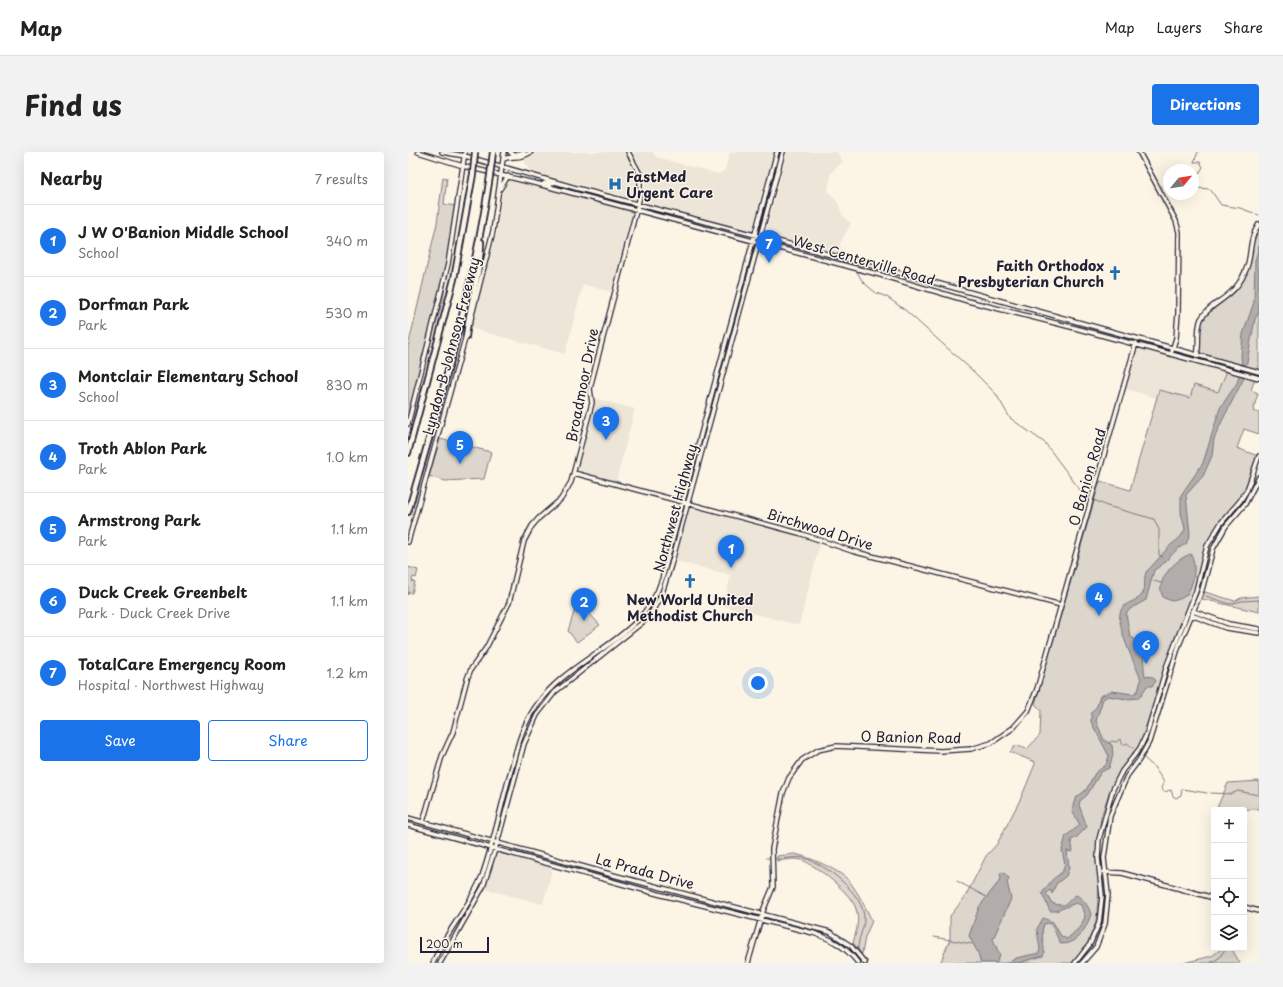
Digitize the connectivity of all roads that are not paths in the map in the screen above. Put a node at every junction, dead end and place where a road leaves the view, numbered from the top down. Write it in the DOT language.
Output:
graph roads {
  1 [pos="418,152"];
  2 [pos="442,152"];
  3 [pos="476,152"];
  4 [pos="493,152"];
  5 [pos="504,152"];
  6 [pos="510,152"];
  7 [pos="524,152"];
  8 [pos="531,152"];
  9 [pos="628,152"];
  10 [pos="777,152"];
  11 [pos="783,152"];
  12 [pos="1139,152"];
  13 [pos="465,154"];
  14 [pos="503,159"];
  15 [pos="463,166"];
  16 [pos="502,166"];
  17 [pos="500,174"];
  18 [pos="508,176"];
  19 [pos="555,182"];
  20 [pos="769,183"];
  21 [pos="542,185"];
  22 [pos="774,185"];
  23 [pos="498,194"];
  24 [pos="640,196"];
  25 [pos="614,198"];
  26 [pos="602,201"];
  27 [pos="638,205"];
  28 [pos="648,207"];
  29 [pos="636,210"];
  30 [pos="644,213"];
  31 [pos="680,216"];
  32 [pos="634,220"];
  33 [pos="678,222"];
  34 [pos="1259,224"];
  35 [pos="713,225"];
  36 [pos="711,231"];
  37 [pos="482,232"];
  38 [pos="755,236"];
  39 [pos="760,237"];
  40 [pos="753,241"];
  41 [pos="757,242"];
  42 [pos="805,248"];
  43 [pos="819,252"];
  44 [pos="796,253"];
  45 [pos="802,255"];
  46 [pos="878,269"];
  47 [pos="877,274"];
  48 [pos="744,277"];
  49 [pos="749,278"];
  50 [pos="466,337"];
  51 [pos="1137,339"];
  52 [pos="1136,344"];
  53 [pos="1173,349"];
  54 [pos="1172,354"];
  55 [pos="1197,355"];
  56 [pos="1196,360"];
  57 [pos="1259,372"];
  58 [pos="1259,378"];
  59 [pos="408,424"];
  60 [pos="408,452"];
  61 [pos="1259,456"];
  62 [pos="574,473"];
  63 [pos="1259,477"];
  64 [pos="683,502"];
  65 [pos="688,503"];
  66 [pos="408,512"];
  67 [pos="408,542"];
  68 [pos="1061,605"];
  69 [pos="1188,611"];
  70 [pos="1193,614"];
  71 [pos="1259,629"];
  72 [pos="1259,633"];
  73 [pos="408,818"];
  74 [pos="423,822"];
  75 [pos="408,825"];
  76 [pos="491,841"];
  77 [pos="497,843"];
  78 [pos="490,847"];
  79 [pos="496,849"];
  80 [pos="542,855"];
  81 [pos="541,861"];
  82 [pos="1100,871"];
  83 [pos="1104,872"];
  84 [pos="1211,897"];
  85 [pos="1101,906"];
  86 [pos="1108,907"];
  87 [pos="1247,908"];
  88 [pos="1259,911"];
  89 [pos="763,914"];
  90 [pos="761,920"];
  91 [pos="433,963"];
  92 [pos="440,963"];
  93 [pos="748,963"];
  94 [pos="858,963"];
  95 [pos="865,963"];
  96 [pos="1075,963"];
  97 [pos="1082,963"];
  1 -- 15 [label="main road, West Centerville Road"];
  2 -- 13 [label="main road, West Centerville Road"];
  3 -- 60 [label="highway, Lyndon B Johnson Freeway, bridge"];
  4 -- 37 [label="highway, Lyndon B Johnson Freeway, bridge"];
  5 -- 14 [label="main road, Lyndon B Johnson Freeway"];
  6 -- 7 [label="main road"];
  8 -- 14 [label="main road"];
  9 -- 24 [label="main road, Broadmoor Drive"];
  10 -- 20 [label="main road, Northwest Highway"];
  11 -- 22 [label="main road, Northwest Highway"];
  12 -- 53 [label="main road"];
  13 -- 15 [label="main road, Lyndon B Johnson Freeway"];
  13 -- 16 [label="main road, West Centerville Road"];
  14 -- 16 [label="main road, Lyndon B Johnson Freeway"];
  15 -- 17 [label="main road, West Centerville Road"];
  15 -- 59 [label="main road, Lyndon B Johnson Freeway"];
  16 -- 17 [label="main road, Lyndon B Johnson Freeway"];
  16 -- 19 [label="main road, West Centerville Road"];
  17 -- 18 [label="main road, West Centerville Road"];
  17 -- 23 [label="main road, Lyndon B Johnson Freeway"];
  18 -- 21 [label="main road, West Centerville Road"];
  18 -- 23 [label="main road"];
  19 -- 21 [label="main road"];
  19 -- 25 [label="main road, West Centerville Road"];
  20 -- 22 [label="main road"];
  20 -- 38 [label="main road, Northwest Highway"];
  21 -- 26 [label="main road, West Centerville Road"];
  22 -- 39 [label="main road, Northwest Highway"];
  23 -- 50 [label="main road, Lyndon B Johnson Freeway"];
  24 -- 27 [label="main road, Broadmoor Drive"];
  24 -- 28 [label="main road"];
  25 -- 26 [label="main road"];
  25 -- 27 [label="main road, West Centerville Road"];
  26 -- 29 [label="main road, West Centerville Road"];
  27 -- 28 [label="main road, West Centerville Road"];
  27 -- 29 [label="main road, Broadmoor Drive"];
  28 -- 31 [label="main road, West Centerville Road"];
  29 -- 30 [label="main road, West Centerville Road"];
  29 -- 32 [label="main road, Broadmoor Drive"];
  30 -- 32 [label="main road"];
  30 -- 33 [label="main road, West Centerville Road"];
  31 -- 33 [label="main road"];
  31 -- 35 [label="main road, West Centerville Road"];
  32 -- 62 [label="main road, Broadmoor Drive"];
  33 -- 36 [label="main road, West Centerville Road"];
  34 -- 55 [label="main road"];
  35 -- 36 [label="main road"];
  35 -- 38 [label="main road, West Centerville Road"];
  36 -- 40 [label="main road, West Centerville Road"];
  37 -- 50 [label="highway"];
  37 -- 66 [label="highway, Lyndon B Johnson Freeway"];
  38 -- 39 [label="main road, West Centerville Road"];
  38 -- 40 [label="main road, Northwest Highway"];
  39 -- 41 [label="main road, Northwest Highway"];
  39 -- 42 [label="main road, West Centerville Road"];
  40 -- 41 [label="main road, West Centerville Road"];
  40 -- 48 [label="main road, Northwest Highway"];
  41 -- 44 [label="main road, West Centerville Road"];
  41 -- 49 [label="main road, Northwest Highway"];
  42 -- 43 [label="main road, West Centerville Road"];
  42 -- 44 [label="main road"];
  43 -- 45 [label="main road"];
  43 -- 46 [label="main road, West Centerville Road"];
  44 -- 45 [label="main road, West Centerville Road"];
  45 -- 47 [label="main road, West Centerville Road"];
  46 -- 47 [label="main road"];
  46 -- 51 [label="main road, West Centerville Road"];
  47 -- 52 [label="main road, West Centerville Road"];
  48 -- 49 [label="main road"];
  48 -- 64 [label="main road, Northwest Highway"];
  49 -- 65 [label="main road, Northwest Highway"];
  50 -- 67 [label="main road, Lyndon B Johnson Freeway"];
  51 -- 52 [label="main road, O Banion Road"];
  51 -- 53 [label="main road, West Centerville Road"];
  52 -- 54 [label="main road, West Centerville Road"];
  52 -- 68 [label="main road, O Banion Road"];
  53 -- 54 [label="main road"];
  53 -- 55 [label="main road, West Centerville Road"];
  54 -- 56 [label="main road, West Centerville Road"];
  55 -- 56 [label="main road"];
  55 -- 57 [label="main road, West Centerville Road"];
  56 -- 58 [label="main road, West Centerville Road"];
  61 -- 69 [label="main road"];
  62 -- 64 [label="main road, Birchwood Drive"];
  62 -- 74 [label="main road, Broadmoor Drive"];
  63 -- 70 [label="main road"];
  64 -- 65 [label="main road, Birchwood Drive"];
  64 -- 76 [label="main road, Northwest Highway"];
  65 -- 68 [label="main road, Birchwood Drive"];
  65 -- 77 [label="main road, Northwest Highway"];
  68 -- 89 [label="main road, O Banion Road"];
  69 -- 70 [label="main road"];
  69 -- 82 [label="main road"];
  70 -- 71 [label="main road"];
  70 -- 72 [label="main road"];
  70 -- 83 [label="main road"];
  73 -- 74 [label="main road, La Prada Drive"];
  74 -- 76 [label="main road, La Prada Drive"];
  75 -- 78 [label="main road, La Prada Drive"];
  76 -- 77 [label="main road, La Prada Drive"];
  76 -- 78 [label="main road, Northwest Highway"];
  77 -- 79 [label="main road, Northwest Highway"];
  77 -- 80 [label="main road, La Prada Drive"];
  78 -- 79 [label="main road, La Prada Drive"];
  78 -- 91 [label="main road, Northwest Highway"];
  79 -- 81 [label="main road, La Prada Drive"];
  79 -- 92 [label="main road, Northwest Highway"];
  80 -- 81 [label="main road"];
  80 -- 89 [label="main road, La Prada Drive"];
  81 -- 90 [label="main road, La Prada Drive"];
  82 -- 83 [label="main road"];
  82 -- 85 [label="main road"];
  83 -- 84 [label="main road"];
  83 -- 86 [label="main road"];
  85 -- 86 [label="main road"];
  85 -- 96 [label="main road"];
  86 -- 97 [label="main road"];
  87 -- 88 [label="main road"];
  89 -- 90 [label="main road, O Banion Road"];
  89 -- 95 [label="main road, La Prada Drive"];
  90 -- 93 [label="main road, O Banion Road"];
  90 -- 94 [label="main road, La Prada Drive"];
}
